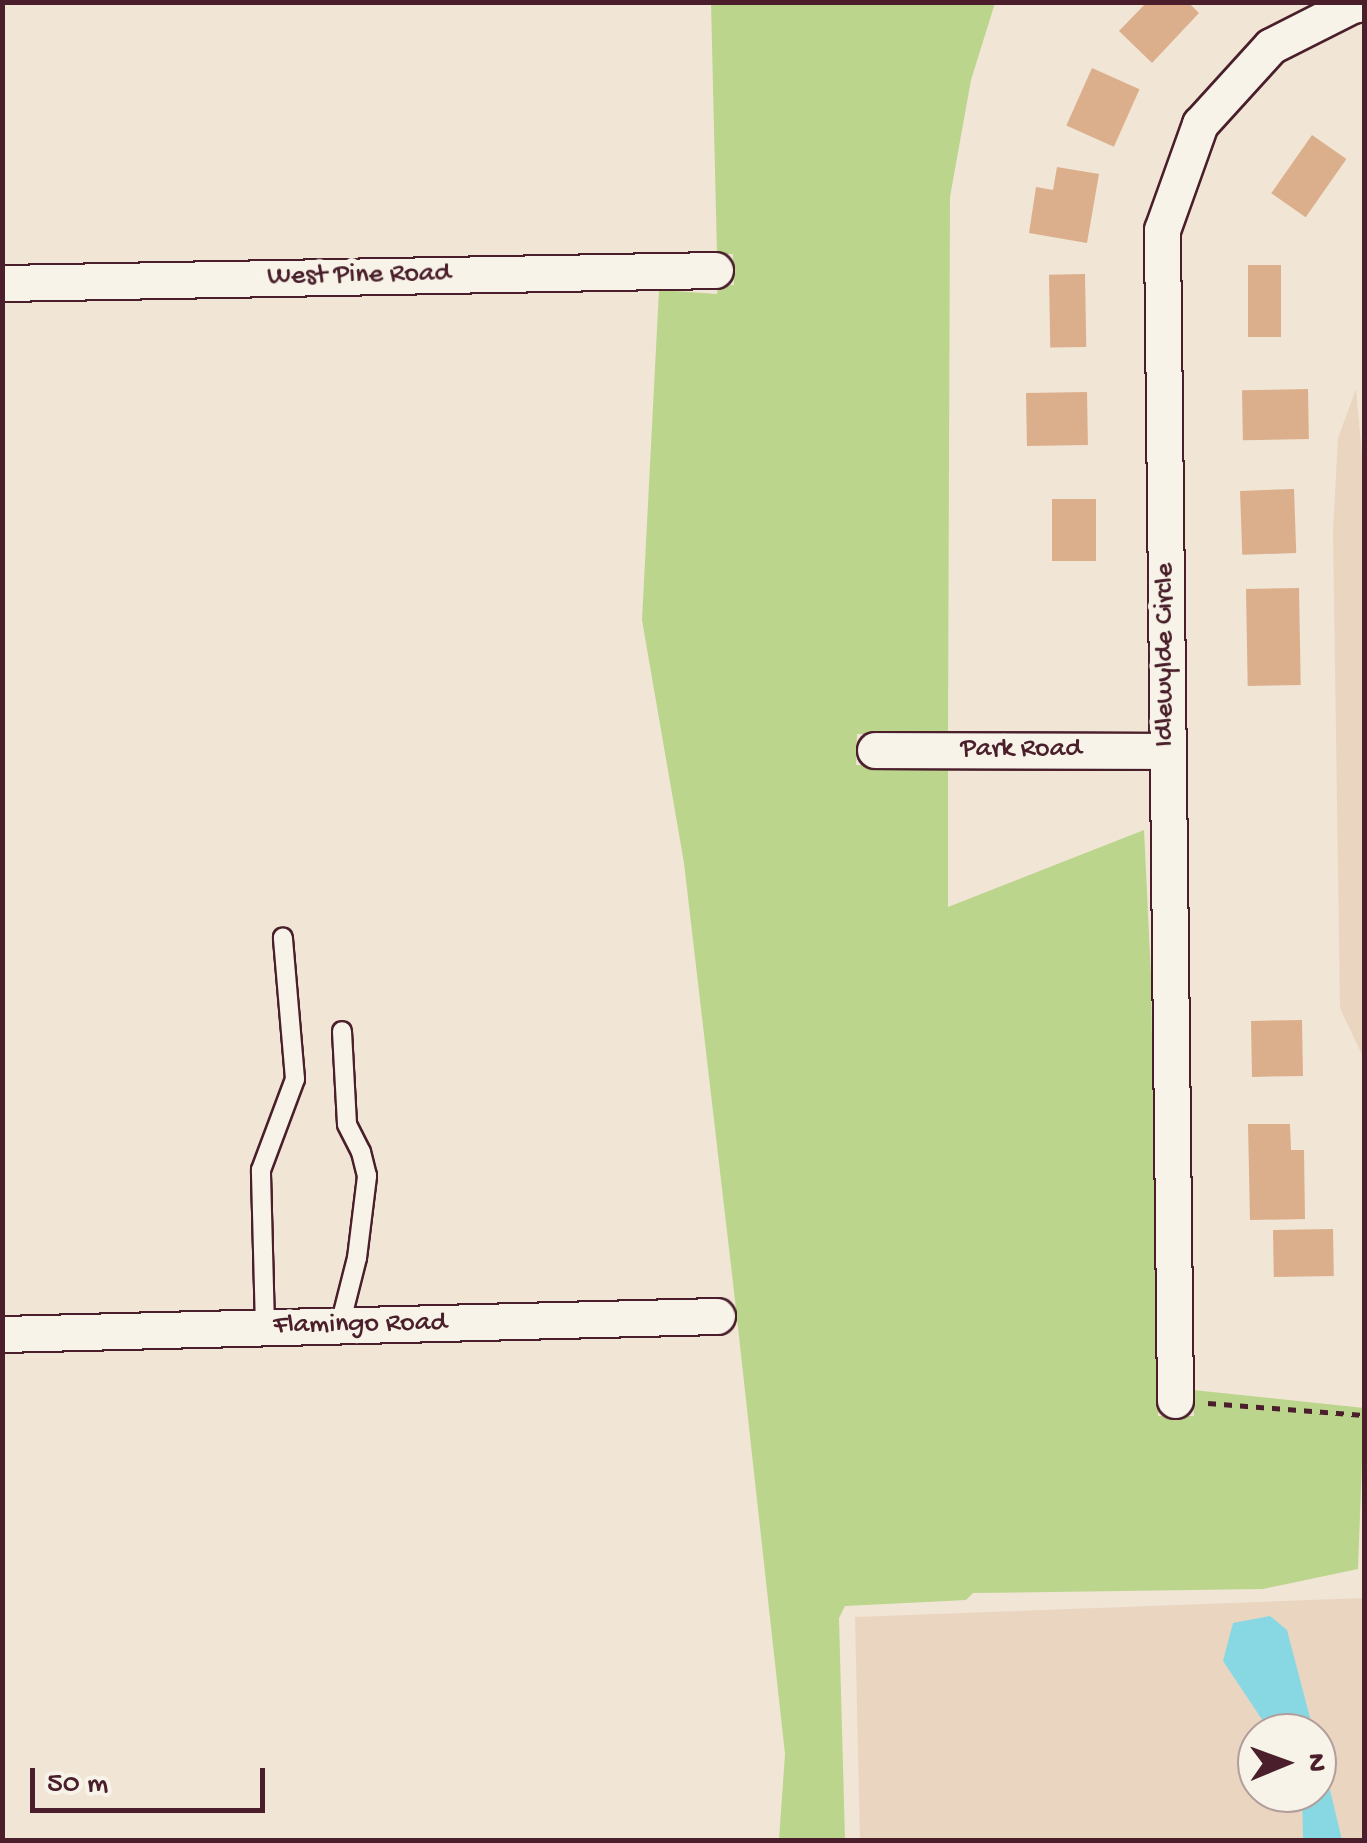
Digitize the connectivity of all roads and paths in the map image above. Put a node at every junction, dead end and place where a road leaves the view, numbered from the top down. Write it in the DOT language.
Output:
graph roads {
  1 [pos="1364,3"];
  2 [pos="715,270"];
  3 [pos="2,282"];
  4 [pos="874,750"];
  5 [pos="1167,751"];
  6 [pos="284,938"];
  7 [pos="342,1031"];
  8 [pos="717,1316"];
  9 [pos="340,1325"];
  10 [pos="265,1327"];
  11 [pos="2,1334"];
  12 [pos="1176,1400"];
  13 [pos="1364,1415"];
  1 -- 5 [label="street, Idlewylde Circle"];
  2 -- 3 [label="street, West Pine Road"];
  4 -- 5 [label="street, Park Road"];
  5 -- 12 [label="street, Idlewylde Circle"];
  6 -- 10 [label="lane"];
  7 -- 9 [label="lane"];
  8 -- 9 [label="street, Flamingo Road"];
  9 -- 10 [label="street, Flamingo Road"];
  10 -- 11 [label="street, Flamingo Road"];
  12 -- 13 [label="path"];
}
